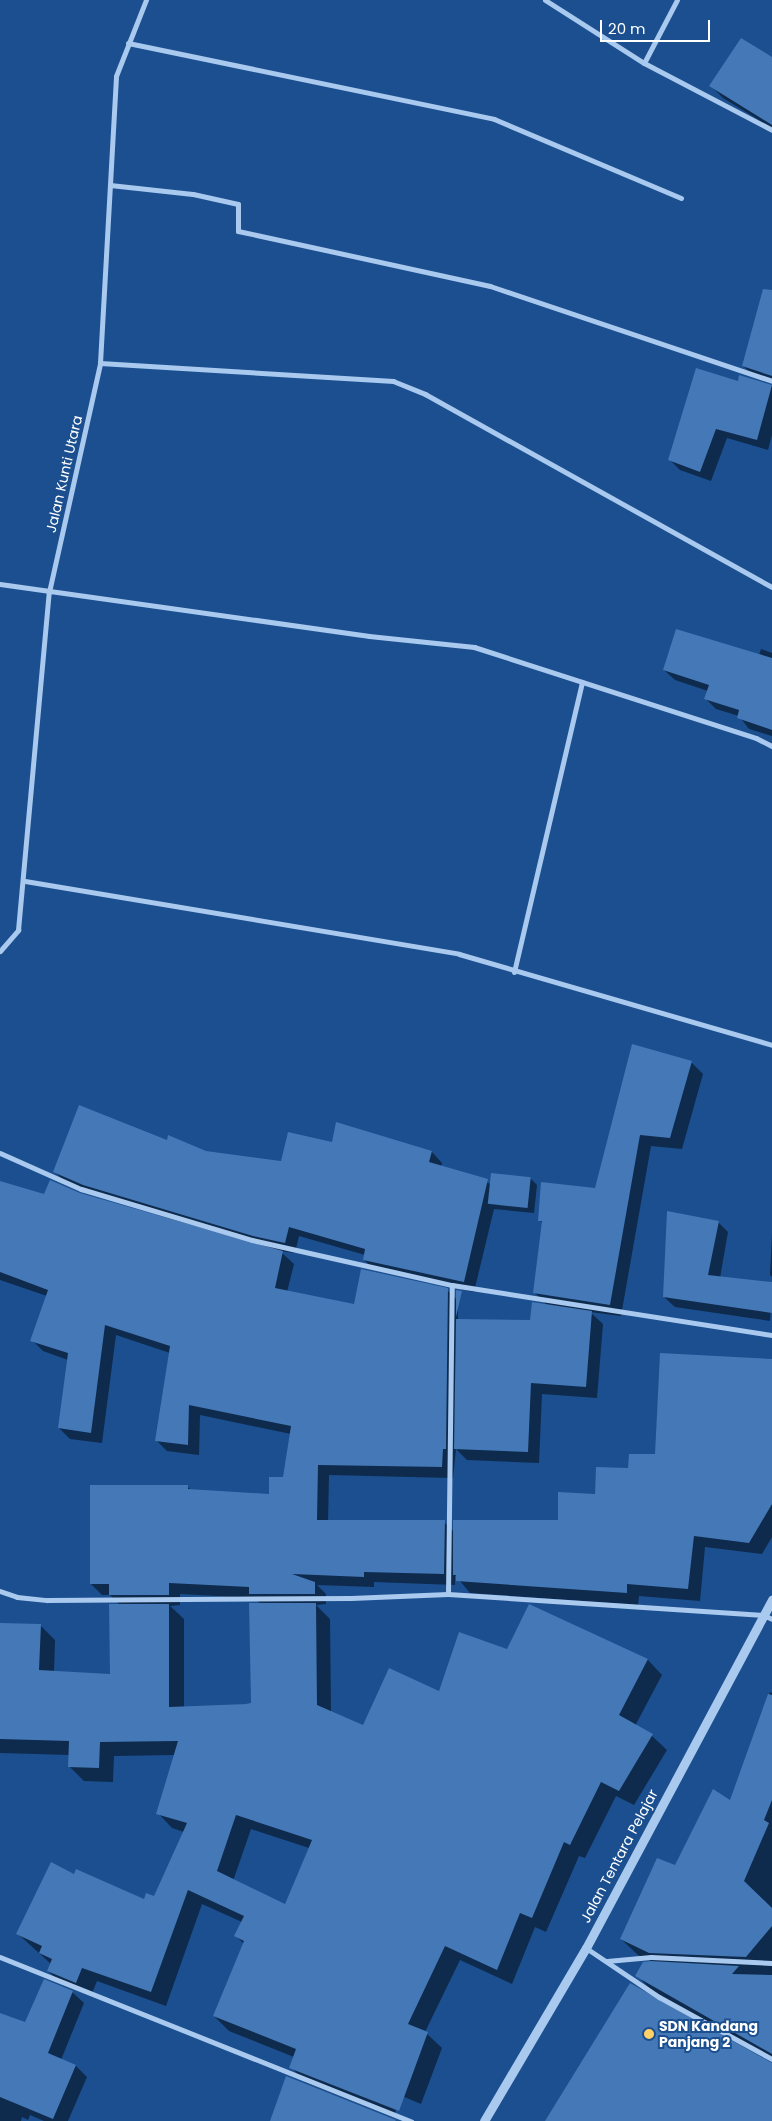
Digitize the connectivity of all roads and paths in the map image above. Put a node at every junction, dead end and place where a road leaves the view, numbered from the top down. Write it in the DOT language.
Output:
graph roads {
  1 [pos="545,0"];
  2 [pos="677,0"];
  3 [pos="144,1"];
  4 [pos="128,43"];
  5 [pos="644,63"];
  6 [pos="772,130"];
  7 [pos="110,185"];
  8 [pos="681,198"];
  9 [pos="100,363"];
  10 [pos="772,382"];
  11 [pos="0,584"];
  12 [pos="772,587"];
  13 [pos="49,592"];
  14 [pos="582,682"];
  15 [pos="772,746"];
  16 [pos="25,881"];
  17 [pos="0,951"];
  18 [pos="514,972"];
  19 [pos="772,1045"];
  20 [pos="0,1153"];
  21 [pos="452,1285"];
  22 [pos="772,1335"];
  23 [pos="0,1591"];
  24 [pos="448,1594"];
  25 [pos="772,1600"];
  26 [pos="768,1617"];
  27 [pos="586,1948"];
  28 [pos="0,1957"];
  29 [pos="606,1961"];
  30 [pos="772,1963"];
  31 [pos="772,2060"];
  32 [pos="411,2121"];
  33 [pos="484,2121"];
  1 -- 5 [label="street"];
  2 -- 5 [label="street"];
  3 -- 4 [label="street, Jalan Kunti Utara"];
  4 -- 7 [label="street, Jalan Kunti Utara"];
  4 -- 8 [label="street"];
  5 -- 6 [label="street"];
  7 -- 9 [label="street, Jalan Kunti Utara"];
  7 -- 10 [label="street"];
  9 -- 12 [label="street"];
  9 -- 13 [label="street, Jalan Kunti Utara"];
  11 -- 13 [label="street"];
  13 -- 14 [label="street"];
  13 -- 16 [label="street, Jalan Kunti Utara"];
  14 -- 15 [label="street"];
  14 -- 18 [label="street"];
  16 -- 17 [label="street, Jalan Kunti Utara"];
  16 -- 18 [label="street"];
  18 -- 19 [label="street"];
  20 -- 21 [label="street"];
  21 -- 22 [label="street"];
  21 -- 24 [label="street"];
  23 -- 24 [label="street"];
  24 -- 26 [label="street"];
  25 -- 26 [label="street, Jalan Tentara Pelajar"];
  26 -- 27 [label="street, Jalan Tentara Pelajar"];
  27 -- 29 [label="street"];
  27 -- 33 [label="street, Jalan Tentara Pelajar"];
  28 -- 32 [label="street"];
  29 -- 30 [label="street"];
  29 -- 31 [label="street"];
}
